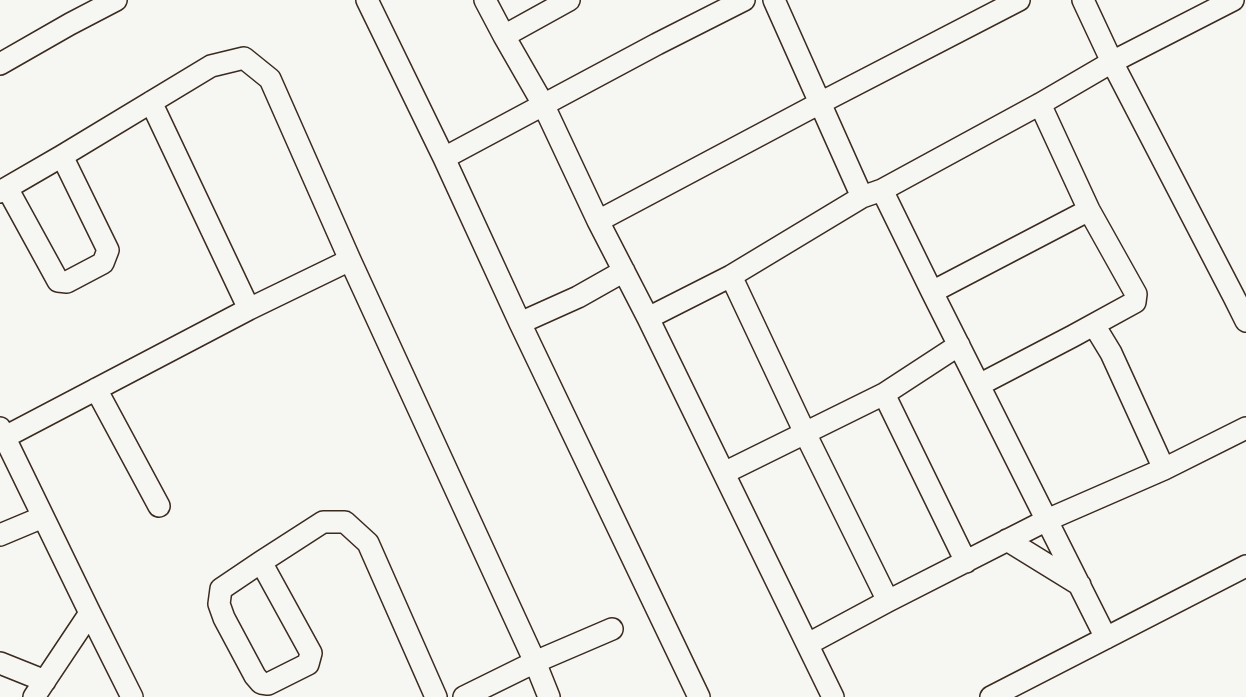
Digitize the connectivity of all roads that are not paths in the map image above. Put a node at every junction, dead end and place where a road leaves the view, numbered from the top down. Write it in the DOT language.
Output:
graph roads {
  1 [pos="116,0"];
  2 [pos="367,0"];
  3 [pos="485,0"];
  4 [pos="569,0"];
  5 [pos="744,0"];
  6 [pos="774,0"];
  7 [pos="1019,0"];
  8 [pos="1083,0"];
  9 [pos="1233,0"];
  10 [pos="504,36"];
  11 [pos="1112,62"];
  12 [pos="0,64"];
  13 [pos="151,102"];
  14 [pos="820,103"];
  15 [pos="543,104"];
  16 [pos="1040,104"];
  17 [pos="62,156"];
  18 [pos="444,158"];
  19 [pos="4,190"];
  20 [pos="882,190"];
  21 [pos="862,197"];
  22 [pos="1089,210"];
  23 [pos="598,221"];
  24 [pos="350,260"];
  25 [pos="624,272"];
  26 [pos="731,276"];
  27 [pos="932,292"];
  28 [pos="1240,294"];
  29 [pos="249,309"];
  30 [pos="648,318"];
  31 [pos="1246,321"];
  32 [pos="520,323"];
  33 [pos="1094,325"];
  34 [pos="959,345"];
  35 [pos="979,385"];
  36 [pos="96,389"];
  37 [pos="884,394"];
  38 [pos="1246,428"];
  39 [pos="2,433"];
  40 [pos="805,433"];
  41 [pos="1164,469"];
  42 [pos="724,474"];
  43 [pos="160,506"];
  44 [pos="43,517"];
  45 [pos="1047,520"];
  46 [pos="0,535"];
  47 [pos="1007,540"];
  48 [pos="261,562"];
  49 [pos="966,562"];
  50 [pos="1246,566"];
  51 [pos="1080,585"];
  52 [pos="888,601"];
  53 [pos="90,613"];
  54 [pos="612,629"];
  55 [pos="1106,638"];
  56 [pos="808,644"];
  57 [pos="535,662"];
  58 [pos="0,663"];
  59 [pos="40,689"];
  60 [pos="132,697"];
  61 [pos="436,697"];
  62 [pos="464,697"];
  63 [pos="549,697"];
  64 [pos="699,697"];
  65 [pos="833,697"];
  66 [pos="991,697"];
  1 -- 12 [label="street"];
  2 -- 18 [label="street"];
  3 -- 10 [label="street"];
  4 -- 10 [label="street"];
  5 -- 15 [label="street"];
  6 -- 14 [label="street"];
  7 -- 14 [label="street"];
  8 -- 11 [label="street"];
  9 -- 11 [label="street"];
  10 -- 15 [label="street"];
  11 -- 16 [label="street"];
  11 -- 28 [label="street"];
  13 -- 17 [label="street"];
  13 -- 24 [label="street"];
  13 -- 29 [label="street"];
  14 -- 21 [label="street"];
  14 -- 23 [label="street"];
  15 -- 18 [label="street"];
  15 -- 23 [label="street"];
  16 -- 20 [label="street"];
  16 -- 22 [label="street"];
  17 -- 19 [label="street"];
  17 -- 19 [label="street"];
  18 -- 32 [label="street"];
  20 -- 21 [label="street"];
  20 -- 27 [label="street"];
  21 -- 26 [label="street"];
  22 -- 27 [label="street"];
  22 -- 33 [label="street"];
  23 -- 25 [label="street"];
  24 -- 29 [label="street"];
  24 -- 57 [label="street"];
  25 -- 30 [label="street"];
  25 -- 32 [label="street"];
  26 -- 30 [label="street"];
  26 -- 40 [label="street"];
  27 -- 34 [label="street"];
  28 -- 31 [label="street"];
  29 -- 36 [label="street"];
  30 -- 42 [label="street"];
  32 -- 64 [label="street"];
  33 -- 35 [label="street"];
  33 -- 41 [label="street"];
  34 -- 35 [label="street"];
  34 -- 37 [label="street"];
  35 -- 45 [label="street"];
  36 -- 39 [label="street"];
  36 -- 43 [label="street"];
  37 -- 40 [label="street"];
  37 -- 49 [label="street"];
  38 -- 41 [label="street"];
  39 -- 44 [label="street"];
  40 -- 42 [label="street"];
  40 -- 52 [label="street"];
  41 -- 45 [label="street"];
  42 -- 56 [label="street"];
  44 -- 46 [label="street"];
  44 -- 53 [label="street"];
  45 -- 47 [label="street"];
  45 -- 51 [label="street"];
  47 -- 49 [label="street"];
  47 -- 51 [label="street"];
  48 -- 48 [label="street"];
  48 -- 61 [label="street"];
  49 -- 52 [label="street"];
  50 -- 55 [label="street"];
  51 -- 55 [label="street"];
  52 -- 56 [label="street"];
  53 -- 59 [label="street"];
  53 -- 60 [label="street"];
  54 -- 57 [label="street"];
  55 -- 66 [label="street"];
  56 -- 65 [label="street"];
  57 -- 62 [label="street"];
  57 -- 63 [label="street"];
  58 -- 59 [label="street"];
}
